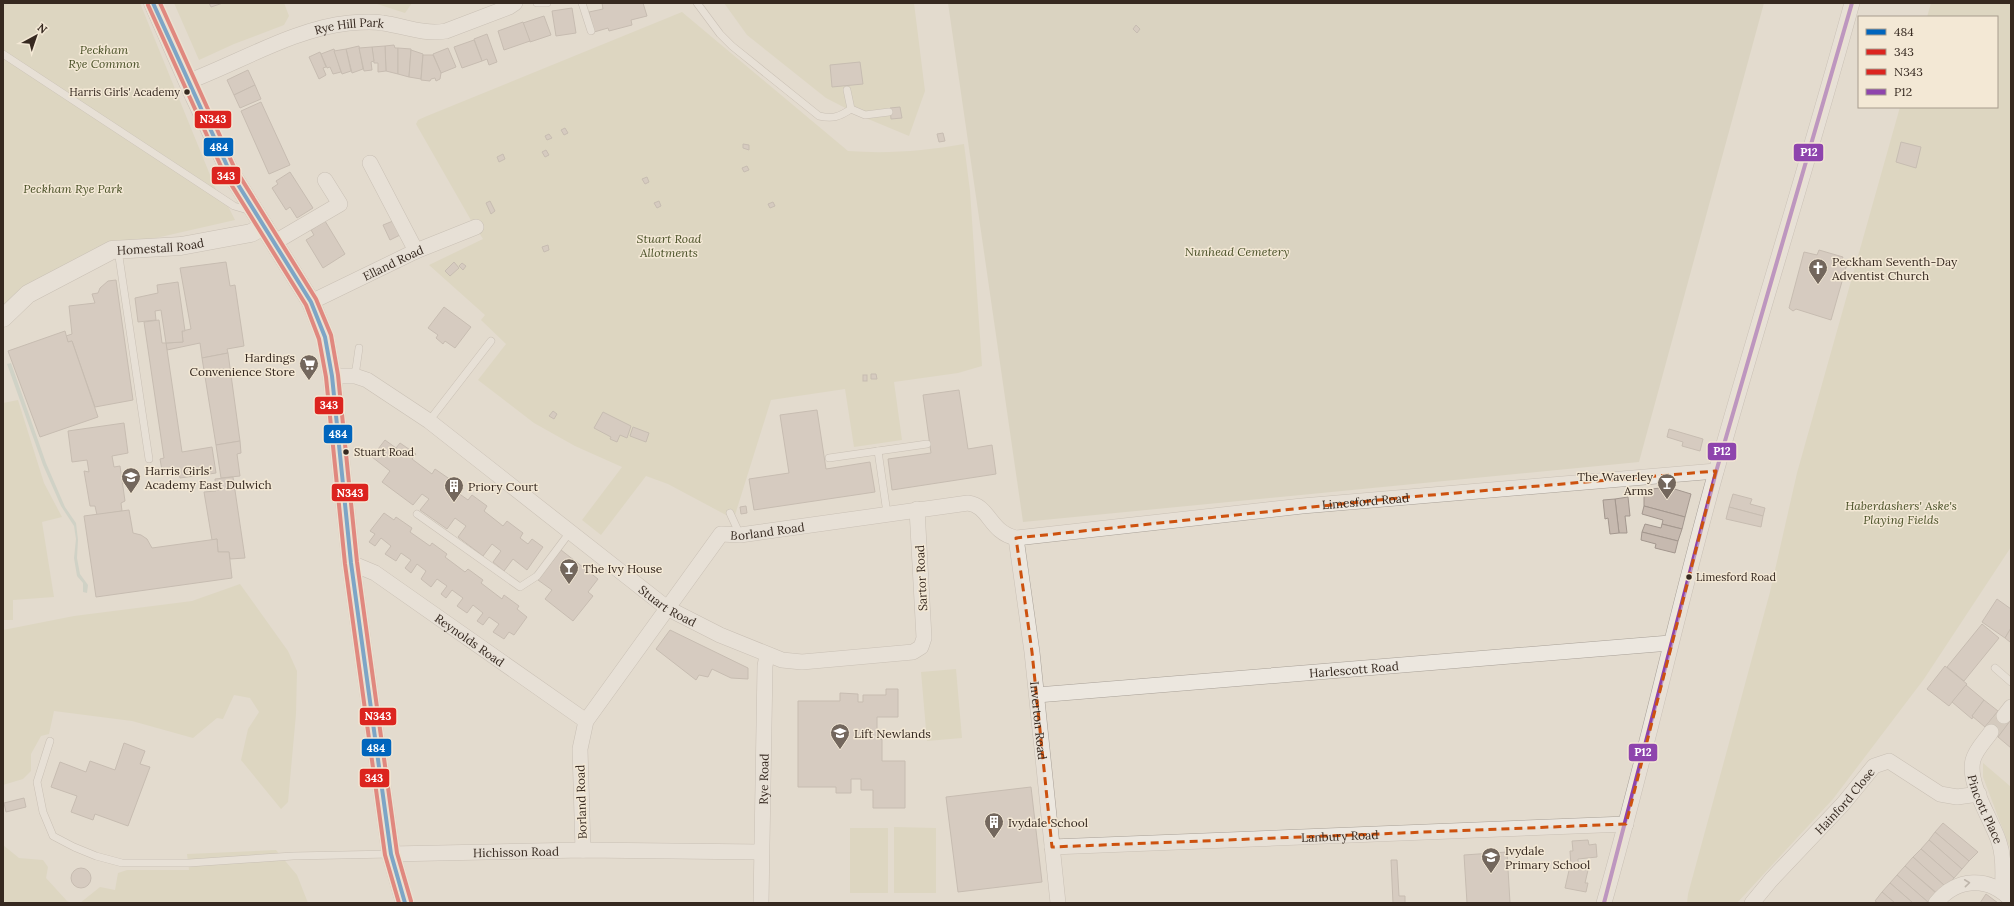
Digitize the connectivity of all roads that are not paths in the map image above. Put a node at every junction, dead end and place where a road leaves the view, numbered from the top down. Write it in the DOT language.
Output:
graph roads {
  1 [pos="153,3"];
  2 [pos="515,3"];
  3 [pos="537,3"];
  4 [pos="547,3"];
  5 [pos="582,3"];
  6 [pos="697,3"];
  7 [pos="1852,3"];
  8 [pos="590,31"];
  9 [pos="3,54"];
  10 [pos="187,82"];
  11 [pos="847,90"];
  12 [pos="851,109"];
  13 [pos="889,112"];
  14 [pos="370,163"];
  15 [pos="325,180"];
  16 [pos="260,219"];
  17 [pos="476,227"];
  18 [pos="274,242"];
  19 [pos="118,250"];
  20 [pos="416,251"];
  21 [pos="311,302"];
  22 [pos="3,318"];
  23 [pos="491,341"];
  24 [pos="359,348"];
  25 [pos="332,376"];
  26 [pos="355,376"];
  27 [pos="429,421"];
  28 [pos="927,444"];
  29 [pos="878,451"];
  30 [pos="829,458"];
  31 [pos="149,459"];
  32 [pos="1716,471"];
  33 [pos="918,509"];
  34 [pos="730,512"];
  35 [pos="887,513"];
  36 [pos="417,514"];
  37 [pos="570,532"];
  38 [pos="740,535"];
  39 [pos="1016,538"];
  40 [pos="351,563"];
  41 [pos="667,608"];
  42 [pos="1670,643"];
  43 [pos="921,647"];
  44 [pos="767,655"];
  45 [pos="1995,668"];
  46 [pos="2011,682"];
  47 [pos="1037,695"];
  48 [pos="586,721"];
  49 [pos="1992,732"];
  50 [pos="50,741"];
  51 [pos="1979,794"];
  52 [pos="1626,824"];
  53 [pos="1052,847"];
  54 [pos="582,850"];
  55 [pos="761,852"];
  56 [pos="391,854"];
  57 [pos="2007,896"];
  58 [pos="405,903"];
  59 [pos="761,903"];
  60 [pos="1058,903"];
  61 [pos="1604,903"];
  62 [pos="1752,903"];
  63 [pos="1936,903"];
  1 -- 10 [label="street"];
  2 -- 10 [label="street, Rye Hill Park"];
  3 -- 4 [label="lane"];
  5 -- 8 [label="lane"];
  6 -- 12 [label="lane"];
  7 -- 32 [label="street"];
  9 -- 16 [label="lane"];
  10 -- 16 [label="street"];
  11 -- 12 [label="lane"];
  12 -- 13 [label="lane"];
  14 -- 20 [label="street"];
  15 -- 18 [label="street"];
  16 -- 18 [label="street"];
  16 -- 19 [label="street, Homestall Road"];
  17 -- 20 [label="street, Elland Road"];
  18 -- 21 [label="street"];
  19 -- 22 [label="street, Homestall Road"];
  19 -- 31 [label="lane"];
  20 -- 21 [label="street, Elland Road"];
  21 -- 25 [label="street"];
  23 -- 27 [label="lane"];
  24 -- 26 [label="lane"];
  25 -- 26 [label="street, Stuart Road"];
  25 -- 40 [label="street"];
  26 -- 27 [label="street, Stuart Road"];
  27 -- 37 [label="street, Stuart Road"];
  28 -- 29 [label="lane"];
  29 -- 30 [label="lane"];
  29 -- 35 [label="lane"];
  32 -- 39 [label="street, Limesford Road"];
  32 -- 42 [label="street"];
  33 -- 35 [label="street, Borland Road"];
  33 -- 39 [label="street, Borland Road"];
  33 -- 43 [label="street, Sartor Road"];
  34 -- 38 [label="lane"];
  35 -- 38 [label="street, Borland Road"];
  36 -- 37 [label="lane"];
  37 -- 41 [label="street, Stuart Road"];
  38 -- 41 [label="street, Borland Road"];
  39 -- 47 [label="street, Inverton Road"];
  40 -- 48 [label="street, Reynolds Road"];
  40 -- 56 [label="street"];
  41 -- 44 [label="street, Stuart Road"];
  41 -- 48 [label="street, Borland Road"];
  42 -- 47 [label="street, Harlescott Road"];
  42 -- 52 [label="street"];
  43 -- 44 [label="street, Stuart Road"];
  44 -- 55 [label="street, Rye Road"];
  45 -- 46 [label="lane"];
  47 -- 53 [label="street, Inverton Road"];
  48 -- 54 [label="street, Borland Road"];
  49 -- 51 [label="street, Pincott Place"];
  50 -- 56 [label="lane"];
  51 -- 57 [label="street, Pincott Place"];
  51 -- 62 [label="street, Hainford Close"];
  52 -- 53 [label="street, Lanbury Road"];
  52 -- 61 [label="street"];
  53 -- 60 [label="street, Inverton Road"];
  54 -- 55 [label="street, Hichisson Road"];
  54 -- 56 [label="street, Hichisson Road"];
  55 -- 59 [label="street, Rye Road"];
  56 -- 58 [label="street"];
  63 -- 57 [label="street, one-way"];
}
